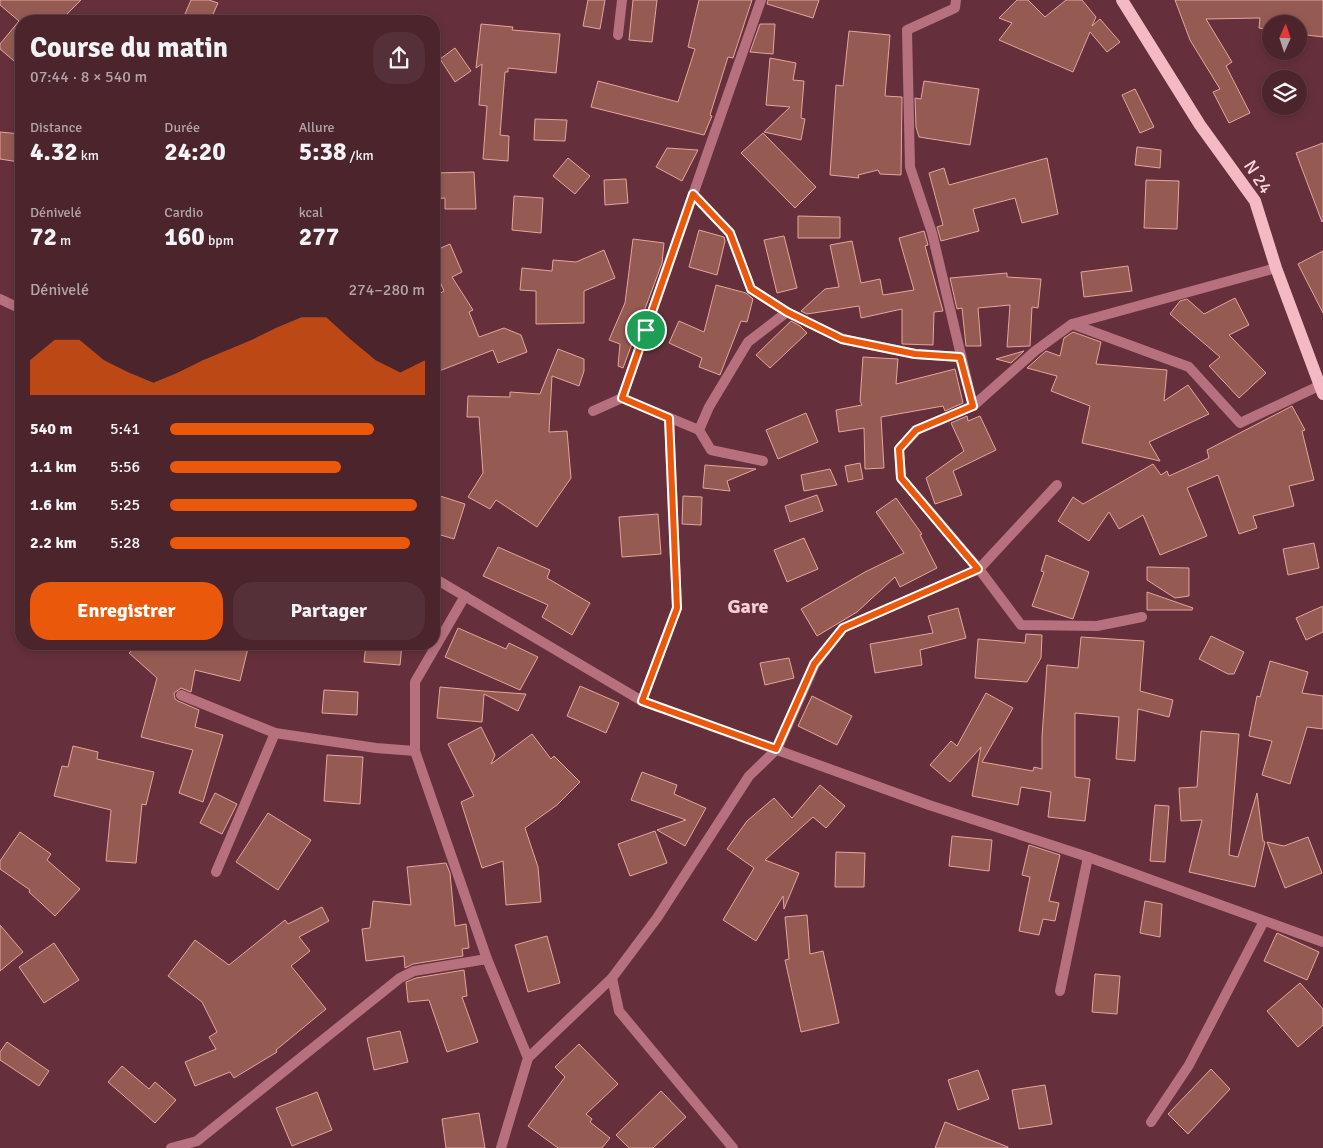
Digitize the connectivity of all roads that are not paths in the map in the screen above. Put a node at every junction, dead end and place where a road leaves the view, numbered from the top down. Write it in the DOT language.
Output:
graph roads {
  1 [pos="622,0"];
  2 [pos="761,0"];
  3 [pos="956,0"];
  4 [pos="1122,0"];
  5 [pos="618,34"];
  6 [pos="693,194"];
  7 [pos="1276,268"];
  8 [pos="0,300"];
  9 [pos="15,306"];
  10 [pos="787,312"];
  11 [pos="1072,324"];
  12 [pos="960,357"];
  13 [pos="1322,387"];
  14 [pos="622,398"];
  15 [pos="973,406"];
  16 [pos="593,411"];
  17 [pos="669,418"];
  18 [pos="699,430"];
  19 [pos="763,461"];
  20 [pos="1057,485"];
  21 [pos="978,569"];
  22 [pos="440,581"];
  23 [pos="465,596"];
  24 [pos="1142,617"];
  25 [pos="440,639"];
  26 [pos="434,650"];
  27 [pos="181,694"];
  28 [pos="642,701"];
  29 [pos="275,733"];
  30 [pos="776,749"];
  31 [pos="416,751"];
  32 [pos="1088,857"];
  33 [pos="216,872"];
  34 [pos="1264,921"];
  35 [pos="1323,942"];
  36 [pos="487,959"];
  37 [pos="612,978"];
  38 [pos="1060,991"];
  39 [pos="528,1058"];
  40 [pos="1151,1122"];
  41 [pos="171,1148"];
  42 [pos="501,1148"];
  43 [pos="733,1148"];
  1 -- 5 [label="street"];
  2 -- 6 [label="street"];
  3 -- 12 [label="street"];
  4 -- 7 [label="main road, N 24"];
  6 -- 10 [label="street"];
  6 -- 14 [label="street"];
  7 -- 11 [label="street"];
  7 -- 13 [label="main road, N 24"];
  8 -- 9 [label="street"];
  10 -- 12 [label="street"];
  10 -- 18 [label="street"];
  11 -- 13 [label="street"];
  11 -- 15 [label="street"];
  12 -- 15 [label="street"];
  14 -- 16 [label="street"];
  14 -- 17 [label="street"];
  15 -- 21 [label="street"];
  17 -- 18 [label="street"];
  17 -- 28 [label="street"];
  18 -- 19 [label="street"];
  20 -- 21 [label="street"];
  21 -- 24 [label="street"];
  21 -- 30 [label="street"];
  22 -- 23 [label="street"];
  23 -- 25 [label="street"];
  23 -- 28 [label="street"];
  26 -- 31 [label="street"];
  27 -- 29 [label="street"];
  28 -- 30 [label="street"];
  29 -- 31 [label="street"];
  29 -- 33 [label="street"];
  30 -- 32 [label="street"];
  30 -- 37 [label="street"];
  31 -- 36 [label="street"];
  32 -- 34 [label="street"];
  32 -- 38 [label="street"];
  34 -- 35 [label="street"];
  34 -- 40 [label="street"];
  36 -- 39 [label="street"];
  36 -- 41 [label="street"];
  37 -- 39 [label="street"];
  37 -- 43 [label="street"];
  39 -- 42 [label="street"];
}
